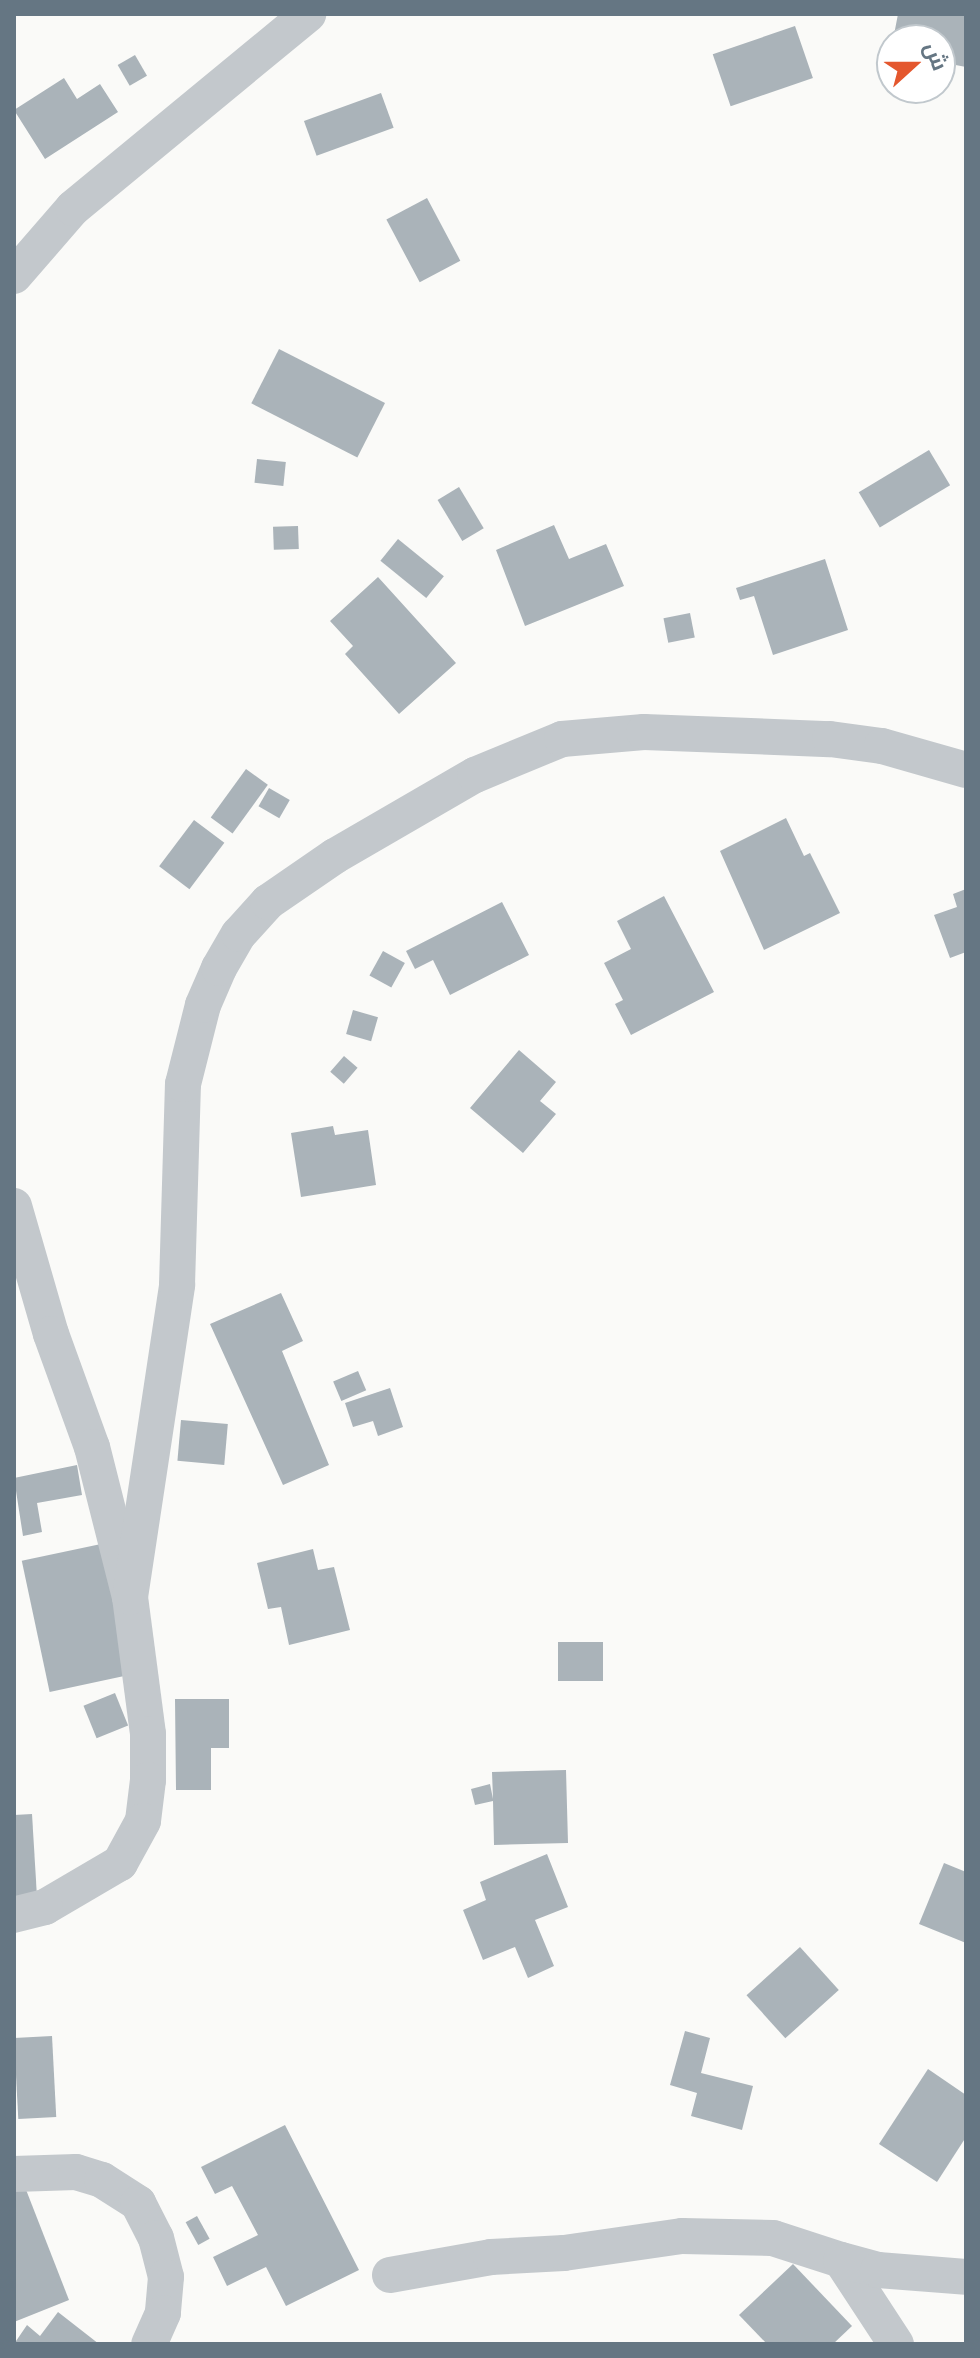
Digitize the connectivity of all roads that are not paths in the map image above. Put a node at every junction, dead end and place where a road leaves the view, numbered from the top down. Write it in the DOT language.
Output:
graph roads {
  1 [pos="308,14"];
  2 [pos="14,276"];
  3 [pos="966,770"];
  4 [pos="14,1206"];
  5 [pos="130,1597"];
  6 [pos="14,1915"];
  7 [pos="14,2174"];
  8 [pos="841,2260"];
  9 [pos="390,2275"];
  10 [pos="966,2277"];
  11 [pos="149,2344"];
  12 [pos="896,2344"];
  1 -- 2 [label="street"];
  3 -- 5 [label="street"];
  4 -- 5 [label="street"];
  5 -- 6 [label="street"];
  7 -- 11 [label="street"];
  8 -- 9 [label="street"];
  8 -- 10 [label="street"];
  8 -- 12 [label="street"];
}
